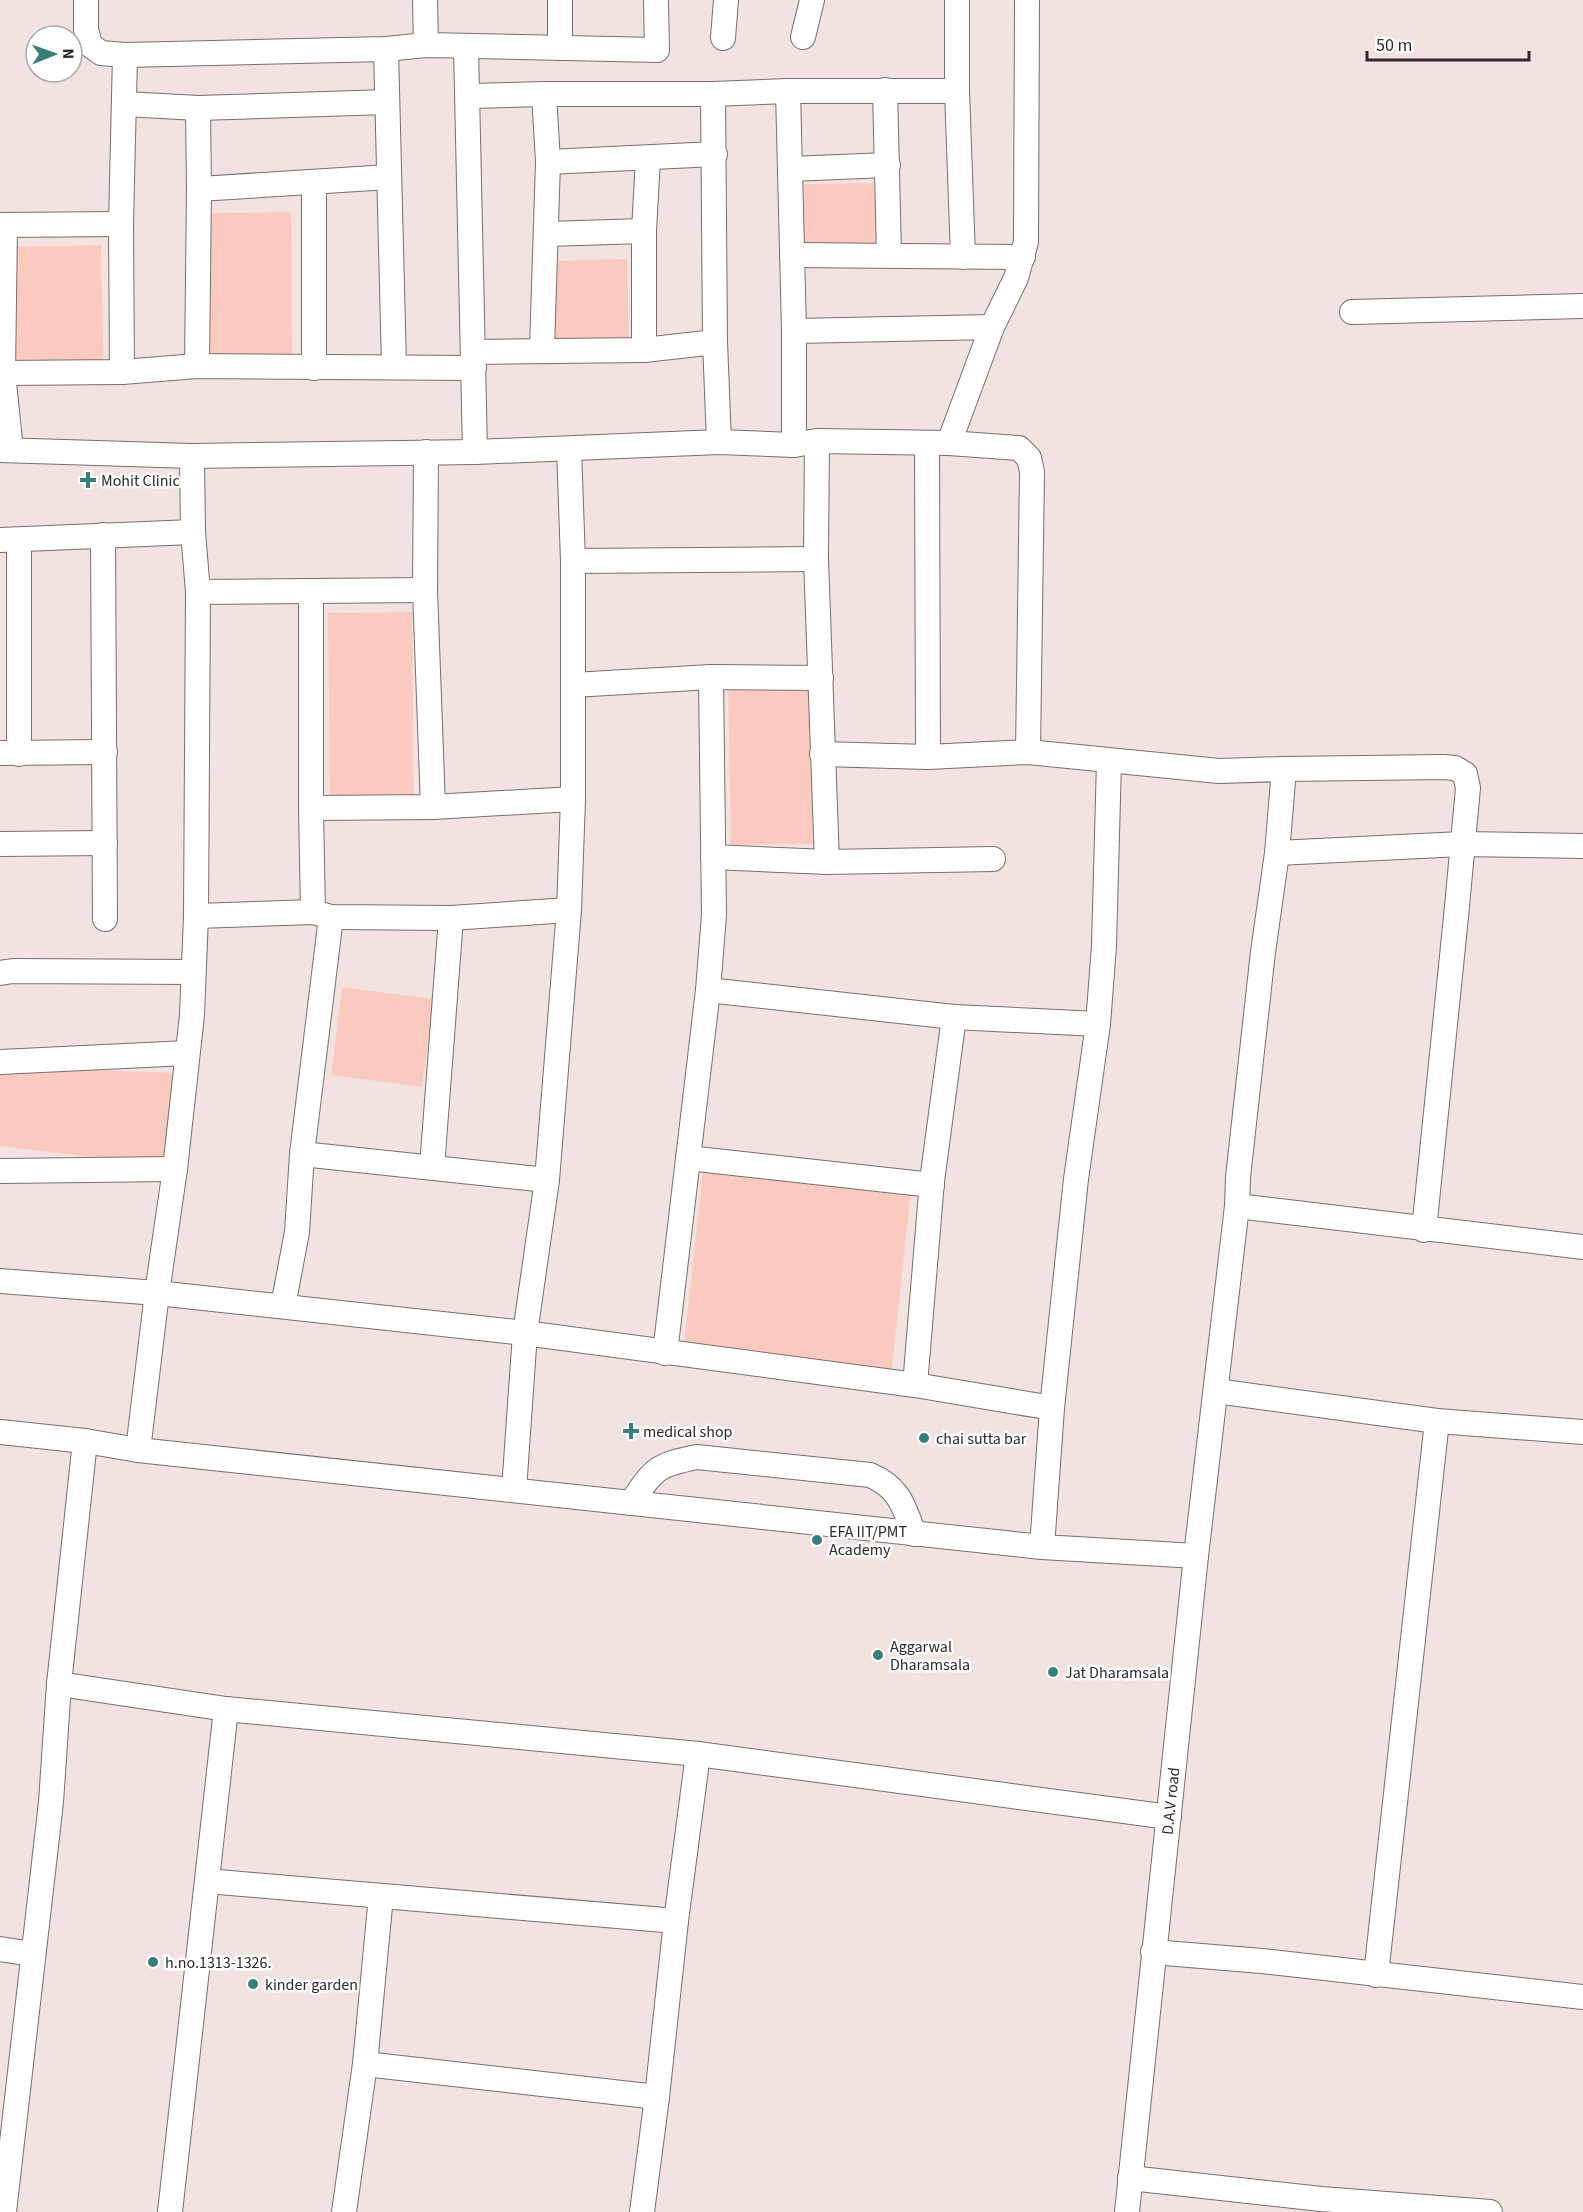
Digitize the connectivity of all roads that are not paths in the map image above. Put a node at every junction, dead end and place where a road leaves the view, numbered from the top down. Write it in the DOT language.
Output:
graph roads {
  1 [pos="86,0"];
  2 [pos="425,0"];
  3 [pos="560,0"];
  4 [pos="656,0"];
  5 [pos="726,0"];
  6 [pos="812,0"];
  7 [pos="957,0"];
  8 [pos="1027,0"];
  9 [pos="803,37"];
  10 [pos="723,38"];
  11 [pos="426,45"];
  12 [pos="466,47"];
  13 [pos="560,48"];
  14 [pos="386,49"];
  15 [pos="125,55"];
  16 [pos="885,90"];
  17 [pos="788,91"];
  18 [pos="957,91"];
  19 [pos="544,94"];
  20 [pos="713,94"];
  21 [pos="468,96"];
  22 [pos="387,102"];
  23 [pos="125,104"];
  24 [pos="198,108"];
  25 [pos="715,154"];
  26 [pos="648,158"];
  27 [pos="548,162"];
  28 [pos="888,165"];
  29 [pos="790,169"];
  30 [pos="389,177"];
  31 [pos="314,183"];
  32 [pos="199,189"];
  33 [pos="121,224"];
  34 [pos="3,225"];
  35 [pos="644,231"];
  36 [pos="547,234"];
  37 [pos="890,254"];
  38 [pos="792,255"];
  39 [pos="963,257"];
  40 [pos="1023,257"];
  41 [pos="1583,306"];
  42 [pos="1352,312"];
  43 [pos="992,327"];
  44 [pos="794,331"];
  45 [pos="715,342"];
  46 [pos="542,350"];
  47 [pos="644,350"];
  48 [pos="473,360"];
  49 [pos="197,366"];
  50 [pos="394,366"];
  51 [pos="314,368"];
  52 [pos="123,372"];
  53 [pos="3,373"];
  54 [pos="719,442"];
  55 [pos="806,443"];
  56 [pos="938,443"];
  57 [pos="569,449"];
  58 [pos="6,450"];
  59 [pos="426,452"];
  60 [pos="475,452"];
  61 [pos="192,456"];
  62 [pos="193,532"];
  63 [pos="104,535"];
  64 [pos="10,540"];
  65 [pos="816,559"];
  66 [pos="573,561"];
  67 [pos="425,591"];
  68 [pos="198,592"];
  69 [pos="311,592"];
  70 [pos="711,677"];
  71 [pos="821,678"];
  72 [pos="573,685"];
  73 [pos="105,752"];
  74 [pos="1028,752"];
  75 [pos="10,753"];
  76 [pos="822,754"];
  77 [pos="928,758"];
  78 [pos="1108,761"];
  79 [pos="1284,769"];
  80 [pos="573,799"];
  81 [pos="433,807"];
  82 [pos="311,808"];
  83 [pos="105,843"];
  84 [pos="0,844"];
  85 [pos="1462,844"];
  86 [pos="1583,846"];
  87 [pos="1277,853"];
  88 [pos="713,857"];
  89 [pos="993,859"];
  90 [pos="827,862"];
  91 [pos="569,910"];
  92 [pos="322,914"];
  93 [pos="196,916"];
  94 [pos="451,918"];
  95 [pos="105,919"];
  96 [pos="193,972"];
  97 [pos="0,973"];
  98 [pos="708,990"];
  99 [pos="954,1017"];
  100 [pos="1098,1024"];
  101 [pos="187,1053"];
  102 [pos="0,1062"];
  103 [pos="302,1154"];
  104 [pos="688,1158"];
  105 [pos="432,1167"];
  106 [pos="175,1169"];
  107 [pos="0,1171"];
  108 [pos="547,1180"];
  109 [pos="932,1185"];
  110 [pos="1237,1206"];
  111 [pos="1424,1230"];
  112 [pos="1583,1247"];
  113 [pos="0,1281"];
  114 [pos="157,1293"];
  115 [pos="283,1306"];
  116 [pos="525,1333"];
  117 [pos="665,1353"];
  118 [pos="915,1385"];
  119 [pos="1216,1391"];
  120 [pos="1052,1408"];
  121 [pos="1437,1421"];
  122 [pos="0,1432"];
  123 [pos="1583,1432"];
  124 [pos="85,1441"];
  125 [pos="138,1450"];
  126 [pos="514,1490"];
  127 [pos="631,1503"];
  128 [pos="914,1534"];
  129 [pos="1042,1547"];
  130 [pos="1196,1556"];
  131 [pos="59,1684"];
  132 [pos="226,1709"];
  133 [pos="698,1754"];
  134 [pos="1169,1817"];
  135 [pos="207,1881"];
  136 [pos="381,1896"];
  137 [pos="676,1921"];
  138 [pos="0,1949"];
  139 [pos="1153,1952"];
  140 [pos="33,1954"];
  141 [pos="1376,1975"];
  142 [pos="1583,1997"];
  143 [pos="365,2064"];
  144 [pos="657,2097"];
  145 [pos="5,2157"];
  146 [pos="1130,2178"];
  147 [pos="1320,2205"];
  148 [pos="4,2212"];
  149 [pos="170,2212"];
  150 [pos="344,2212"];
  151 [pos="642,2212"];
  152 [pos="1126,2212"];
  153 [pos="1490,2212"];
  1 -- 15 [label="street"];
  2 -- 11 [label="street"];
  3 -- 13 [label="street"];
  4 -- 13 [label="street"];
  5 -- 10 [label="street"];
  6 -- 9 [label="street"];
  7 -- 18 [label="street"];
  8 -- 40 [label="street"];
  11 -- 12 [label="street"];
  11 -- 14 [label="street"];
  12 -- 13 [label="street"];
  12 -- 21 [label="street"];
  14 -- 15 [label="street"];
  14 -- 22 [label="street"];
  15 -- 23 [label="street"];
  16 -- 17 [label="street"];
  16 -- 18 [label="street"];
  16 -- 28 [label="street"];
  17 -- 20 [label="street"];
  17 -- 29 [label="street"];
  18 -- 39 [label="street"];
  19 -- 20 [label="street"];
  19 -- 21 [label="street"];
  19 -- 27 [label="street"];
  20 -- 25 [label="street"];
  21 -- 48 [label="street"];
  22 -- 24 [label="street"];
  22 -- 30 [label="street"];
  23 -- 24 [label="street"];
  23 -- 33 [label="street"];
  24 -- 32 [label="street"];
  25 -- 26 [label="street"];
  25 -- 45 [label="street"];
  26 -- 27 [label="street"];
  26 -- 35 [label="street"];
  27 -- 36 [label="street"];
  28 -- 29 [label="street"];
  28 -- 37 [label="street"];
  29 -- 38 [label="street"];
  30 -- 31 [label="street"];
  30 -- 50 [label="street"];
  31 -- 32 [label="street"];
  31 -- 51 [label="street"];
  32 -- 49 [label="street"];
  33 -- 34 [label="street"];
  33 -- 52 [label="street"];
  34 -- 53 [label="street"];
  35 -- 36 [label="street"];
  35 -- 47 [label="street"];
  36 -- 46 [label="street"];
  37 -- 38 [label="street"];
  37 -- 39 [label="street"];
  38 -- 44 [label="street"];
  39 -- 40 [label="street"];
  40 -- 43 [label="street"];
  41 -- 42 [label="street"];
  43 -- 44 [label="street"];
  43 -- 56 [label="street"];
  44 -- 55 [label="street"];
  45 -- 47 [label="street"];
  45 -- 54 [label="street"];
  46 -- 47 [label="street"];
  46 -- 48 [label="street"];
  48 -- 50 [label="street"];
  48 -- 60 [label="street"];
  49 -- 51 [label="street"];
  49 -- 52 [label="street"];
  50 -- 51 [label="street"];
  52 -- 53 [label="street"];
  53 -- 58 [label="street"];
  54 -- 55 [label="street"];
  54 -- 57 [label="street"];
  55 -- 56 [label="street"];
  55 -- 65 [label="street"];
  56 -- 74 [label="street"];
  56 -- 77 [label="street"];
  57 -- 60 [label="street"];
  57 -- 66 [label="street"];
  58 -- 61 [label="street"];
  59 -- 60 [label="street"];
  59 -- 61 [label="street"];
  59 -- 67 [label="street"];
  61 -- 62 [label="street"];
  62 -- 63 [label="street"];
  62 -- 68 [label="street"];
  63 -- 64 [label="street"];
  63 -- 73 [label="street"];
  64 -- 75 [label="street"];
  65 -- 66 [label="street"];
  65 -- 71 [label="street"];
  66 -- 72 [label="street"];
  67 -- 69 [label="street"];
  67 -- 81 [label="street"];
  68 -- 69 [label="street"];
  68 -- 93 [label="street"];
  69 -- 82 [label="street"];
  70 -- 71 [label="street"];
  70 -- 72 [label="street"];
  70 -- 88 [label="street"];
  71 -- 76 [label="street"];
  72 -- 80 [label="street"];
  73 -- 75 [label="street"];
  73 -- 83 [label="street"];
  74 -- 77 [label="street"];
  74 -- 78 [label="street"];
  76 -- 77 [label="street"];
  76 -- 90 [label="street"];
  78 -- 79 [label="street"];
  78 -- 100 [label="street"];
  79 -- 85 [label="street"];
  79 -- 87 [label="street, D.A.V road"];
  80 -- 81 [label="street"];
  80 -- 91 [label="street"];
  81 -- 82 [label="street"];
  82 -- 92 [label="street"];
  83 -- 84 [label="street"];
  83 -- 95 [label="street"];
  85 -- 86 [label="street"];
  85 -- 87 [label="street"];
  85 -- 111 [label="street"];
  87 -- 110 [label="street, D.A.V road"];
  88 -- 90 [label="street"];
  88 -- 98 [label="street"];
  89 -- 90 [label="street"];
  91 -- 94 [label="street"];
  91 -- 108 [label="street"];
  92 -- 93 [label="street"];
  92 -- 94 [label="street"];
  92 -- 103 [label="street"];
  93 -- 96 [label="street"];
  94 -- 105 [label="street"];
  96 -- 97 [label="street"];
  96 -- 101 [label="street"];
  98 -- 99 [label="street"];
  98 -- 104 [label="street"];
  99 -- 100 [label="street"];
  99 -- 109 [label="street"];
  100 -- 120 [label="street"];
  101 -- 102 [label="street"];
  101 -- 106 [label="street"];
  103 -- 105 [label="street"];
  103 -- 115 [label="street"];
  104 -- 109 [label="street"];
  104 -- 117 [label="street"];
  105 -- 108 [label="street"];
  106 -- 107 [label="street"];
  106 -- 114 [label="street"];
  108 -- 116 [label="street"];
  109 -- 118 [label="street"];
  110 -- 111 [label="street"];
  110 -- 119 [label="street, D.A.V road"];
  111 -- 112 [label="street"];
  113 -- 114 [label="street"];
  114 -- 115 [label="street"];
  114 -- 125 [label="street"];
  115 -- 116 [label="street"];
  116 -- 117 [label="street"];
  116 -- 126 [label="street"];
  117 -- 118 [label="street"];
  118 -- 120 [label="street"];
  119 -- 121 [label="street"];
  119 -- 130 [label="street, D.A.V road"];
  120 -- 129 [label="street"];
  121 -- 123 [label="street"];
  121 -- 141 [label="street"];
  122 -- 124 [label="street"];
  124 -- 125 [label="street"];
  124 -- 131 [label="street"];
  125 -- 126 [label="street"];
  126 -- 127 [label="street"];
  127 -- 128 [label="street"];
  127 -- 128 [label="street"];
  128 -- 129 [label="street"];
  129 -- 130 [label="street"];
  130 -- 134 [label="street, D.A.V road"];
  131 -- 132 [label="street"];
  131 -- 140 [label="street"];
  132 -- 133 [label="street"];
  132 -- 135 [label="street"];
  133 -- 134 [label="street"];
  133 -- 137 [label="street"];
  134 -- 139 [label="street, D.A.V road"];
  135 -- 136 [label="street"];
  135 -- 149 [label="street"];
  136 -- 137 [label="street"];
  136 -- 143 [label="street"];
  137 -- 144 [label="street"];
  138 -- 140 [label="street"];
  139 -- 141 [label="street"];
  139 -- 146 [label="street, D.A.V road"];
  140 -- 145 [label="street"];
  141 -- 142 [label="street"];
  143 -- 144 [label="street"];
  143 -- 150 [label="street"];
  144 -- 151 [label="street"];
  145 -- 148 [label="street"];
  146 -- 147 [label="street"];
  146 -- 152 [label="street, D.A.V road"];
  147 -- 153 [label="street"];
}
